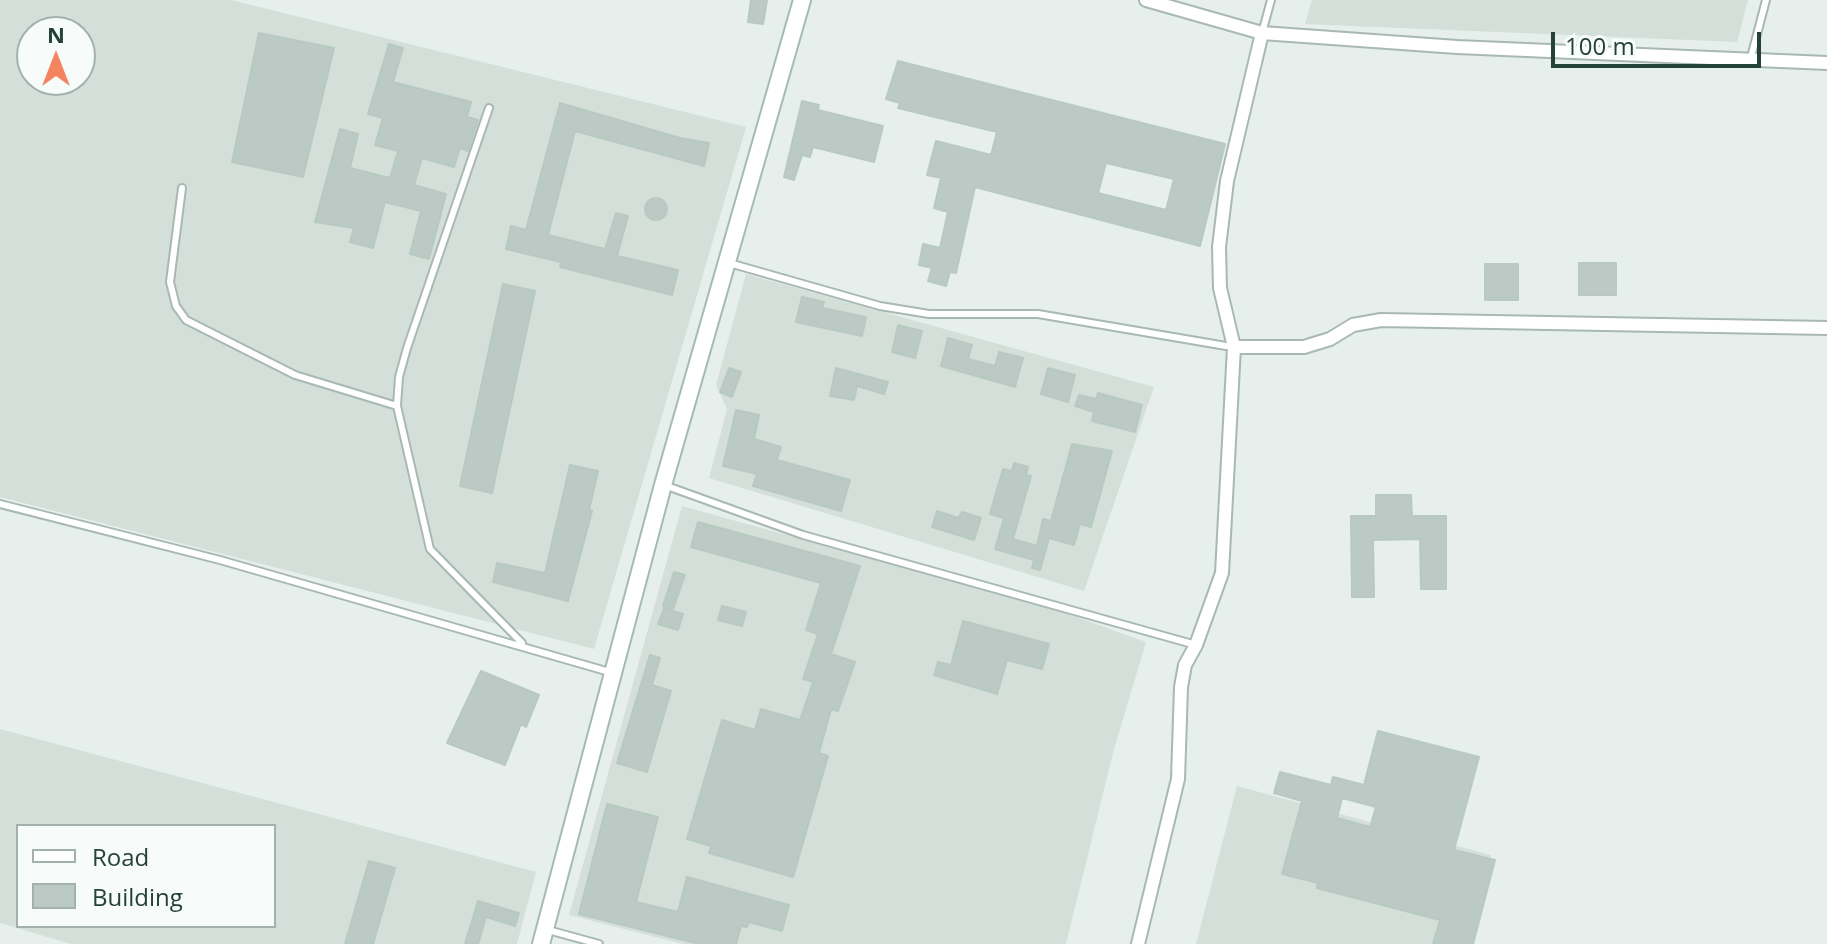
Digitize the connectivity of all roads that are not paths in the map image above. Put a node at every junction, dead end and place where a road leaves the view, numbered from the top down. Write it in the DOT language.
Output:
graph roads {
  1 [pos="802,0"];
  2 [pos="1146,0"];
  3 [pos="1271,0"];
  4 [pos="1766,0"];
  5 [pos="1262,33"];
  6 [pos="1750,61"];
  7 [pos="1827,63"];
  8 [pos="489,108"];
  9 [pos="182,188"];
  10 [pos="729,263"];
  11 [pos="1827,328"];
  12 [pos="1234,347"];
  13 [pos="397,406"];
  14 [pos="663,485"];
  15 [pos="0,504"];
  16 [pos="524,645"];
  17 [pos="1196,645"];
  18 [pos="613,673"];
  19 [pos="542,937"];
  20 [pos="599,944"];
  21 [pos="1138,944"];
  1 -- 10 [label="street"];
  2 -- 5 [label="street"];
  3 -- 5 [label="lane"];
  4 -- 6 [label="lane"];
  5 -- 6 [label="street"];
  5 -- 12 [label="street"];
  6 -- 7 [label="street"];
  8 -- 13 [label="lane"];
  9 -- 13 [label="lane"];
  10 -- 12 [label="lane"];
  10 -- 14 [label="street"];
  11 -- 12 [label="street"];
  12 -- 17 [label="street"];
  13 -- 16 [label="lane"];
  14 -- 17 [label="lane"];
  14 -- 18 [label="street"];
  15 -- 16 [label="lane"];
  16 -- 18 [label="lane"];
  17 -- 21 [label="street"];
  18 -- 19 [label="street"];
  19 -- 20 [label="lane"];
}
